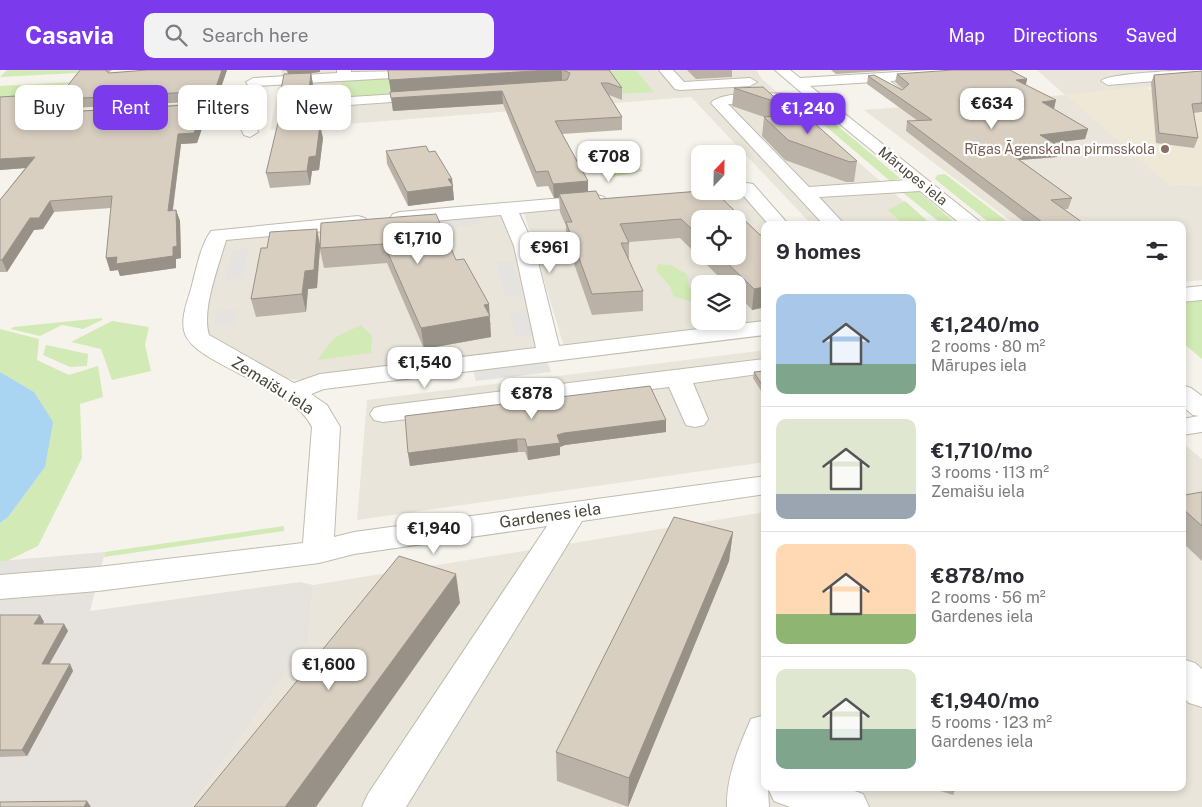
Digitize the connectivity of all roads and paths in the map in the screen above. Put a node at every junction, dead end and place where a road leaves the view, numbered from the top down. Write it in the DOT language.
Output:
graph roads {
  1 [pos="460,70"];
  2 [pos="666,70"];
  3 [pos="986,70"];
  4 [pos="1193,72"];
  5 [pos="1134,73"];
  6 [pos="341,75"];
  7 [pos="254,76"];
  8 [pos="791,77"];
  9 [pos="876,78"];
  10 [pos="1108,82"];
  11 [pos="898,93"];
  12 [pos="448,94"];
  13 [pos="816,98"];
  14 [pos="351,101"];
  15 [pos="361,115"];
  16 [pos="351,116"];
  17 [pos="925,185"];
  18 [pos="746,188"];
  19 [pos="805,193"];
  20 [pos="615,200"];
  21 [pos="508,209"];
  22 [pos="776,221"];
  23 [pos="831,221"];
  24 [pos="969,221"];
  25 [pos="1202,293"];
  26 [pos="1186,295"];
  27 [pos="761,328"];
  28 [pos="549,354"];
  29 [pos="761,367"];
  30 [pos="678,378"];
  31 [pos="292,392"];
  32 [pos="1186,396"];
  33 [pos="1202,408"];
  34 [pos="382,414"];
  35 [pos="695,419"];
  36 [pos="1202,424"];
  37 [pos="1186,426"];
  38 [pos="761,486"];
  39 [pos="572,512"];
  40 [pos="319,552"];
  41 [pos="0,587"];
  42 [pos="1186,677"];
  43 [pos="1202,692"];
  44 [pos="780,791"];
  45 [pos="383,807"];
  46 [pos="848,807"];
  1 -- 6 [label="street"];
  2 -- 8 [label="street"];
  3 -- 9 [label="street"];
  4 -- 5 [label="street"];
  5 -- 10 [label="street"];
  6 -- 7 [label="street"];
  8 -- 9 [label="street"];
  8 -- 13 [label="street, Mārupes iela"];
  9 -- 11 [label="street"];
  12 -- 14 [label="street"];
  13 -- 17 [label="street, Mārupes iela"];
  13 -- 19 [label="street"];
  15 -- 16 [label="street"];
  17 -- 19 [label="street"];
  17 -- 24 [label="street, Mārupes iela"];
  18 -- 22 [label="street"];
  19 -- 23 [label="street"];
  20 -- 21 [label="street"];
  21 -- 28 [label="street"];
  21 -- 31 [label="street, Zemaišu iela"];
  25 -- 26 [label="street"];
  27 -- 28 [label="street"];
  28 -- 31 [label="street"];
  29 -- 30 [label="street"];
  30 -- 34 [label="street"];
  30 -- 35 [label="street"];
  31 -- 40 [label="street, Zemaišu iela"];
  32 -- 33 [label="street"];
  36 -- 37 [label="street"];
  38 -- 39 [label="street, Gardenes iela"];
  39 -- 40 [label="street, Gardenes iela"];
  39 -- 45 [label="street"];
  40 -- 41 [label="street, Gardenes iela"];
  42 -- 43 [label="street"];
  44 -- 46 [label="street"];
}
